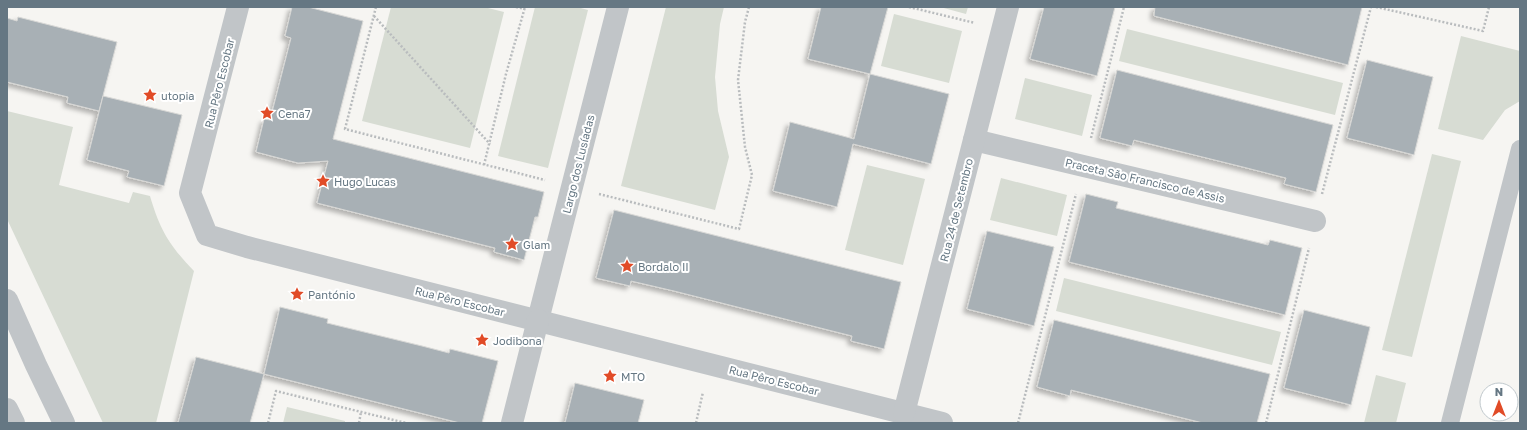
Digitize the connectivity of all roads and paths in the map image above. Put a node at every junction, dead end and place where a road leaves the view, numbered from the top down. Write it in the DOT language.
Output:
graph roads {
  1 [pos="238,7"];
  2 [pos="376,7"];
  3 [pos="516,7"];
  4 [pos="618,7"];
  5 [pos="749,7"];
  6 [pos="909,7"];
  7 [pos="1008,7"];
  8 [pos="1124,7"];
  9 [pos="1376,7"];
  10 [pos="1489,7"];
  11 [pos="525,8"];
  12 [pos="374,16"];
  13 [pos="1002,30"];
  14 [pos="974,140"];
  15 [pos="490,144"];
  16 [pos="1520,149"];
  17 [pos="484,165"];
  18 [pos="1084,166"];
  19 [pos="572,187"];
  20 [pos="1315,221"];
  21 [pos="7,300"];
  22 [pos="538,320"];
  23 [pos="7,409"];
  24 [pos="362,412"];
  25 [pos="903,418"];
  26 [pos="14,423"];
  27 [pos="64,423"];
  28 [pos="268,423"];
  29 [pos="359,423"];
  30 [pos="406,423"];
  31 [pos="512,423"];
  32 [pos="942,423"];
  33 [pos="1018,423"];
  34 [pos="1450,423"];
  1 -- 22 [label="street, Rua Pêro Escobar"];
  2 -- 12 [label="path"];
  3 -- 11 [label="path"];
  4 -- 19 [label="street, Largo dos Lusíadas"];
  5 -- 19 [label="path"];
  6 -- 13 [label="path"];
  7 -- 13 [label="street, Rua 24 de Setembro"];
  8 -- 18 [label="path"];
  9 -- 10 [label="path"];
  11 -- 15 [label="path"];
  12 -- 15 [label="path"];
  12 -- 17 [label="path"];
  13 -- 14 [label="street, Rua 24 de Setembro"];
  14 -- 18 [label="street, Praceta São Francisco de Assis"];
  14 -- 25 [label="street, Rua 24 de Setembro"];
  15 -- 17 [label="path"];
  16 -- 34 [label="lane"];
  17 -- 19 [label="path"];
  18 -- 20 [label="street, Praceta São Francisco de Assis"];
  18 -- 33 [label="path"];
  19 -- 22 [label="street, Largo dos Lusíadas"];
  21 -- 27 [label="street"];
  22 -- 25 [label="street, Rua Pêro Escobar"];
  22 -- 31 [label="street, Largo dos Lusíadas"];
  23 -- 26 [label="street"];
  24 -- 28 [label="path"];
  24 -- 29 [label="path"];
  24 -- 30 [label="path"];
  25 -- 32 [label="street, Rua Pêro Escobar"];
}
